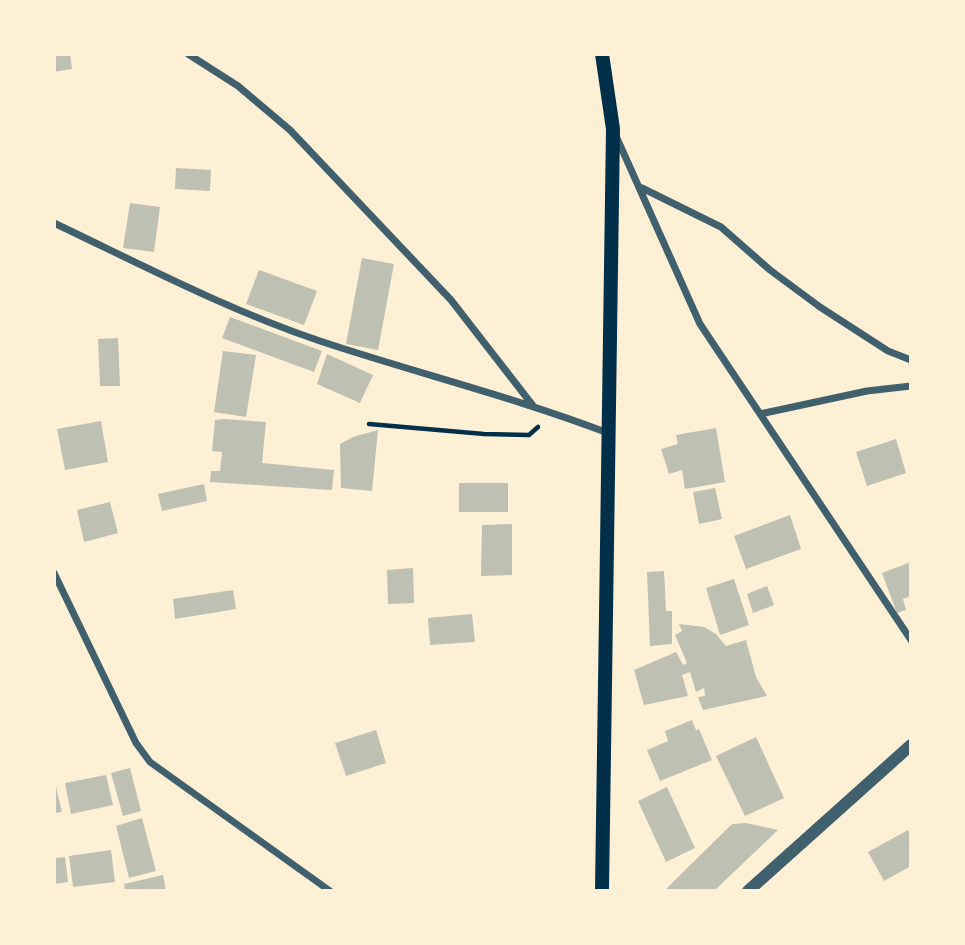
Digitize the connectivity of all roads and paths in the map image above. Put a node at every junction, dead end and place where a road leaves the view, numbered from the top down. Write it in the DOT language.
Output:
graph roads {
  1 [pos="188,54"];
  2 [pos="601,54"];
  3 [pos="613,129"];
  4 [pos="642,188"];
  5 [pos="54,223"];
  6 [pos="911,359"];
  7 [pos="911,386"];
  8 [pos="534,407"];
  9 [pos="555,413"];
  10 [pos="760,414"];
  11 [pos="369,424"];
  12 [pos="608,433"];
  13 [pos="54,573"];
  14 [pos="911,640"];
  15 [pos="911,746"];
  16 [pos="330,891"];
  17 [pos="602,891"];
  18 [pos="748,891"];
  1 -- 8 [label="street"];
  2 -- 3 [label="main road"];
  3 -- 4 [label="street"];
  3 -- 12 [label="main road"];
  4 -- 6 [label="street"];
  4 -- 10 [label="street"];
  5 -- 8 [label="street"];
  7 -- 10 [label="street"];
  8 -- 9 [label="street"];
  9 -- 11 [label="path"];
  9 -- 12 [label="street"];
  10 -- 14 [label="street"];
  12 -- 17 [label="main road"];
  13 -- 16 [label="street"];
  15 -- 18 [label="street"];
}
